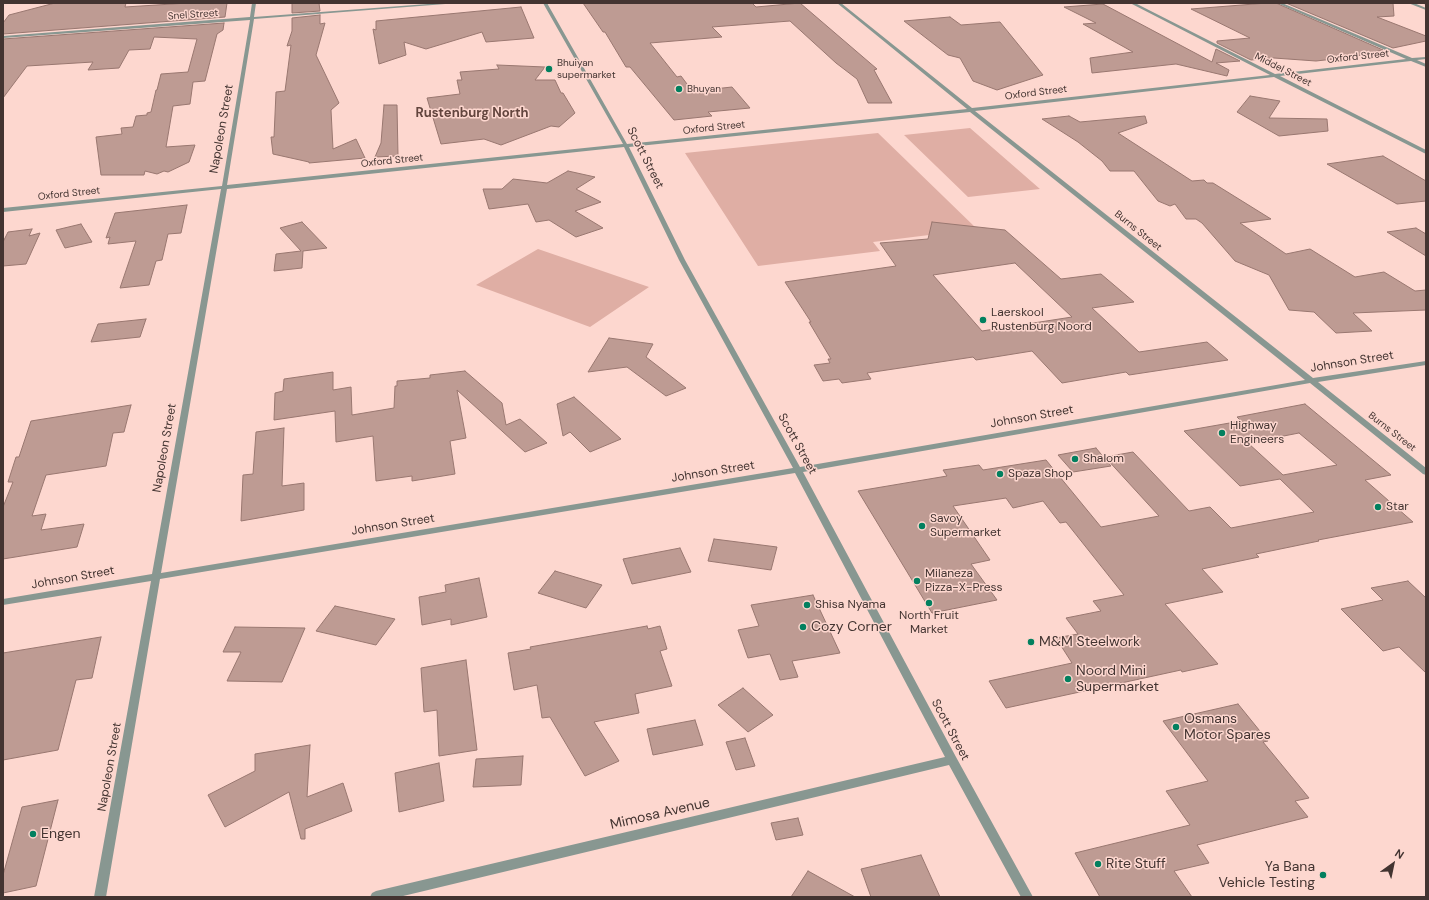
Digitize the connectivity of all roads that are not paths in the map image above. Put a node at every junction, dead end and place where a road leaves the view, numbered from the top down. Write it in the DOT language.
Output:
graph roads {
  1 [pos="254,3"];
  2 [pos="456,3"];
  3 [pos="545,3"];
  4 [pos="839,3"];
  5 [pos="1132,3"];
  6 [pos="1279,3"];
  7 [pos="1410,3"];
  8 [pos="1426,9"];
  9 [pos="251,19"];
  10 [pos="3,37"];
  11 [pos="1426,58"];
  12 [pos="1411,60"];
  13 [pos="1426,66"];
  14 [pos="1274,75"];
  15 [pos="971,110"];
  16 [pos="626,146"];
  17 [pos="1426,152"];
  18 [pos="224,188"];
  19 [pos="3,210"];
  20 [pos="1426,363"];
  21 [pos="1310,381"];
  22 [pos="798,470"];
  23 [pos="1426,472"];
  24 [pos="155,576"];
  25 [pos="3,602"];
  26 [pos="952,760"];
  27 [pos="100,897"];
  28 [pos="376,897"];
  29 [pos="1027,897"];
  1 -- 9 [label="street, Napoleon Street"];
  2 -- 9 [label="street, Snel Street"];
  3 -- 16 [label="street, Scott Street"];
  4 -- 15 [label="street, Burns Street"];
  5 -- 14 [label="street, Middel Street"];
  6 -- 12 [label="street"];
  7 -- 8 [label="street"];
  9 -- 10 [label="street, Snel Street"];
  9 -- 18 [label="street, Napoleon Street"];
  11 -- 12 [label="street, Oxford Street"];
  12 -- 13 [label="street"];
  12 -- 14 [label="street, Oxford Street"];
  14 -- 15 [label="street, Oxford Street"];
  14 -- 17 [label="street, Middel Street"];
  15 -- 16 [label="street, Oxford Street"];
  15 -- 21 [label="street, Burns Street"];
  16 -- 18 [label="street, Oxford Street"];
  16 -- 22 [label="street, Scott Street"];
  18 -- 19 [label="street, Oxford Street"];
  18 -- 24 [label="street, Napoleon Street"];
  20 -- 21 [label="street, Johnson Street"];
  21 -- 22 [label="street, Johnson Street"];
  21 -- 23 [label="street, Burns Street"];
  22 -- 24 [label="street, Johnson Street"];
  22 -- 26 [label="street, Scott Street"];
  24 -- 25 [label="street, Johnson Street"];
  24 -- 27 [label="street, Napoleon Street"];
  26 -- 28 [label="street, Mimosa Avenue"];
  26 -- 29 [label="street, Scott Street"];
}
